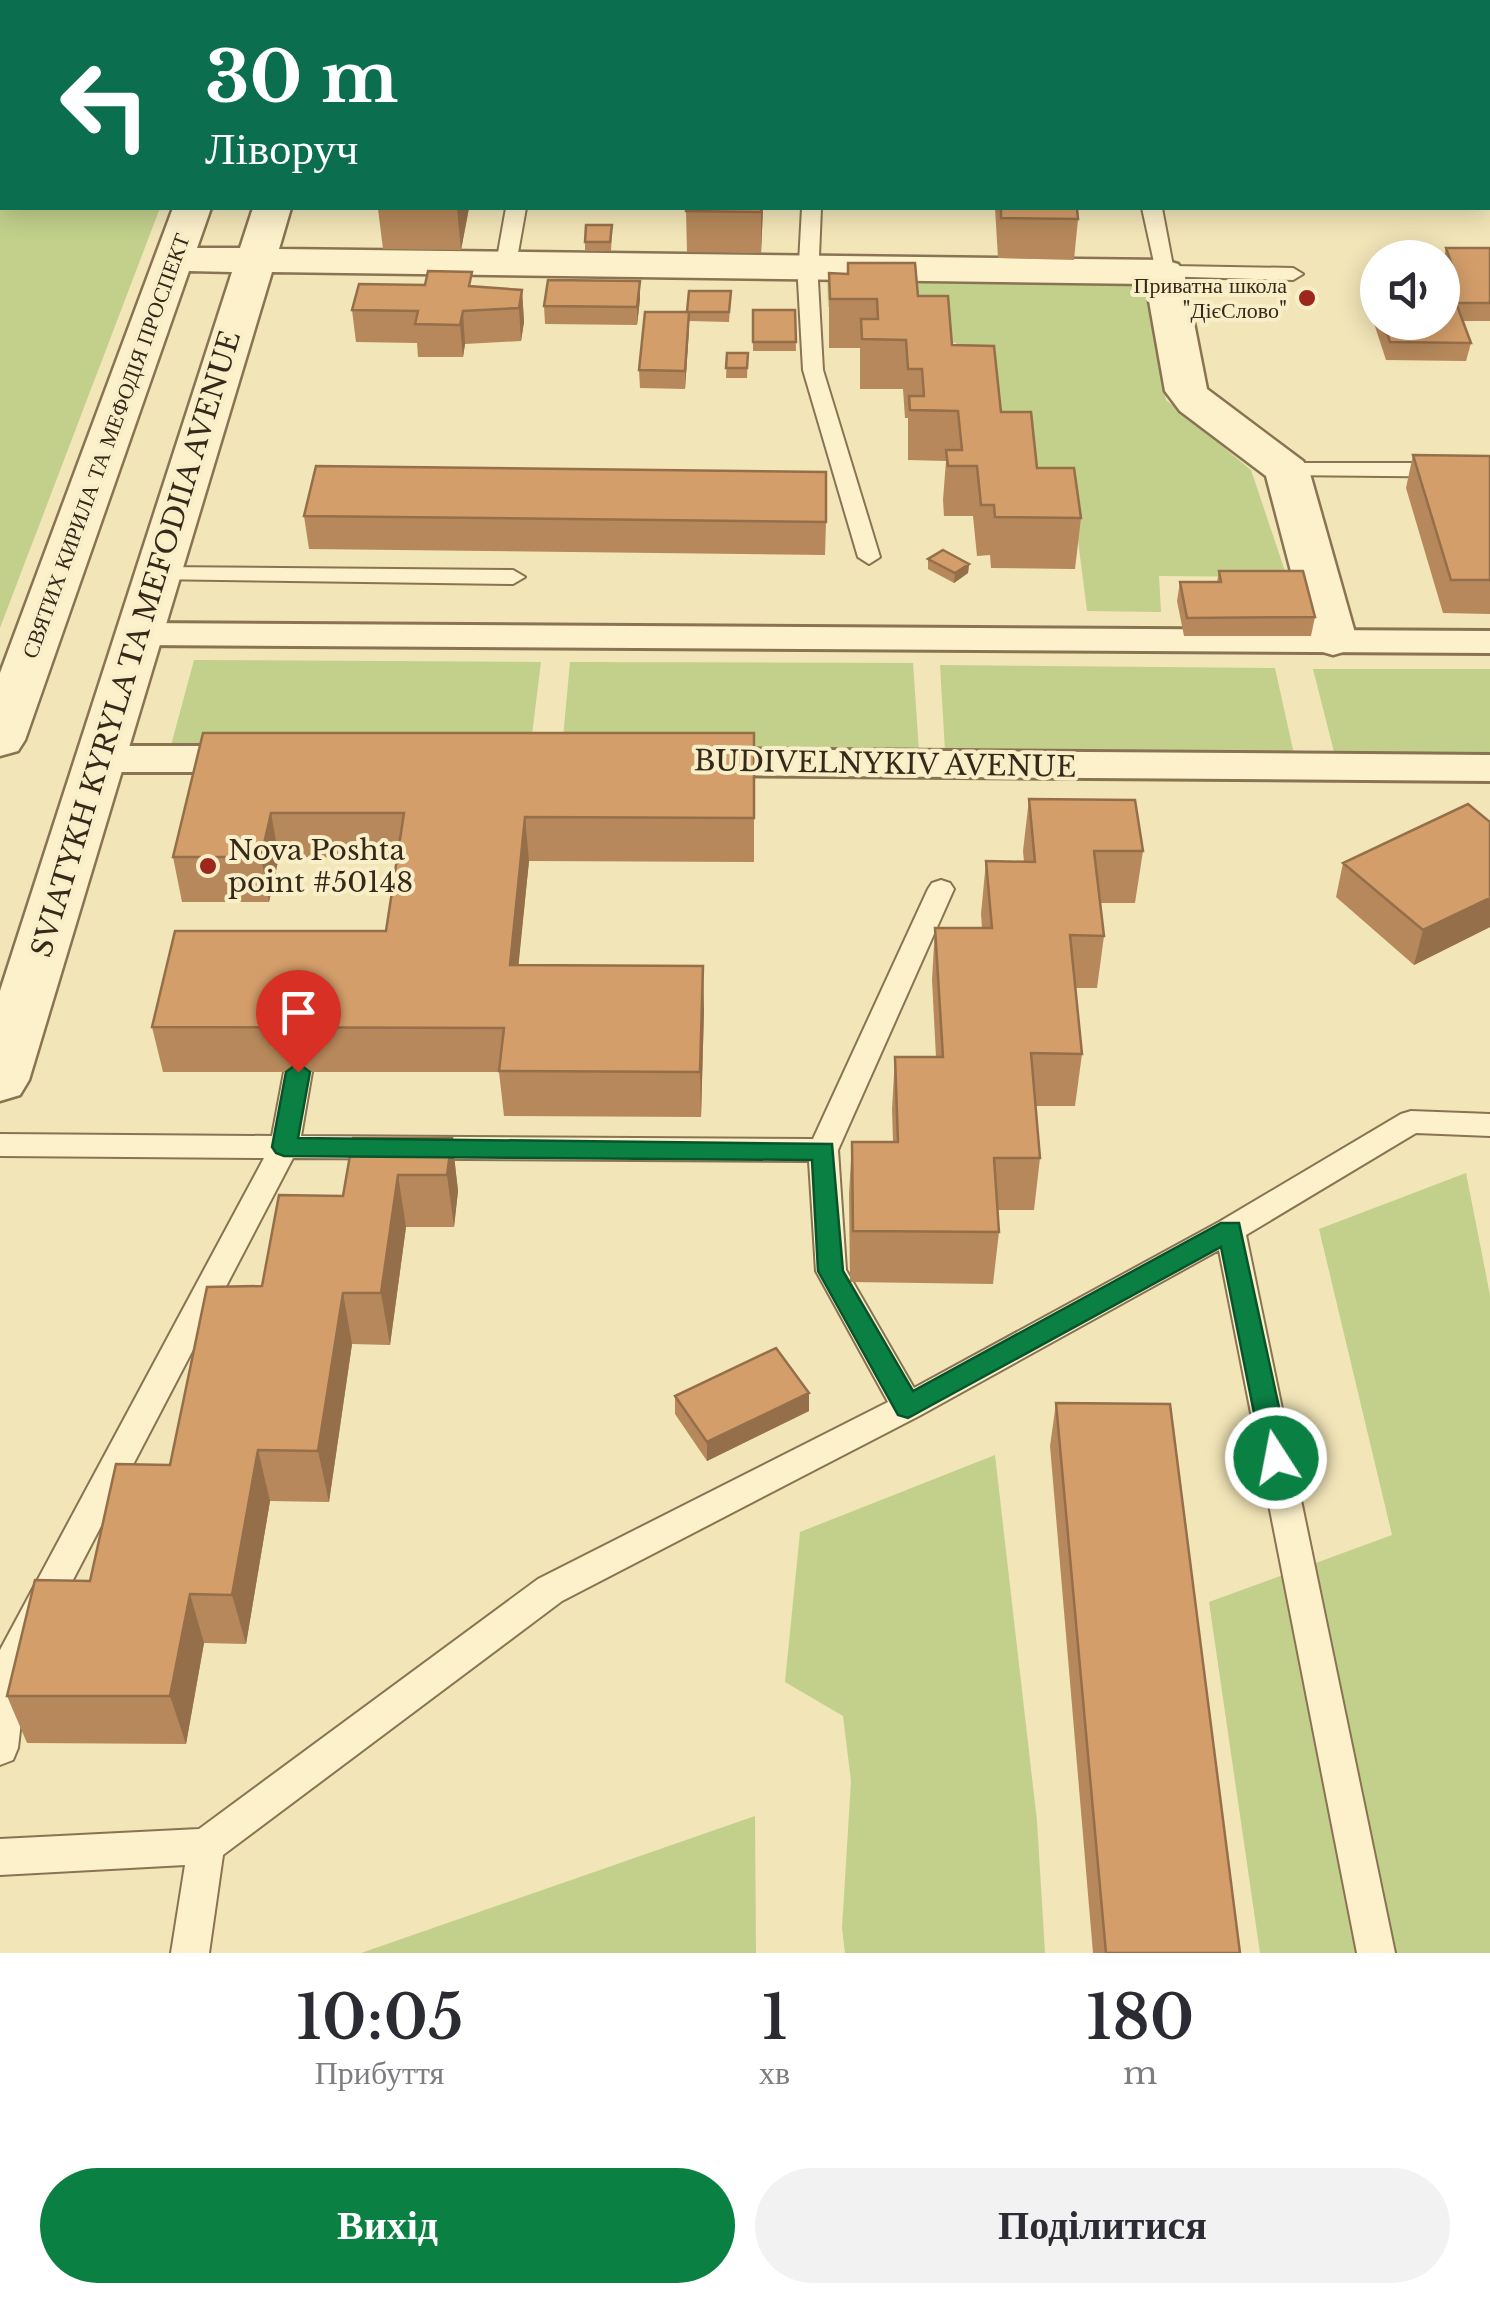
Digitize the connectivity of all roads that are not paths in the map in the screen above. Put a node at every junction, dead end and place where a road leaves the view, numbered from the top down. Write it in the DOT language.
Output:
graph roads {
  1 [pos="191,210"];
  2 [pos="271,210"];
  3 [pos="516,210"];
  4 [pos="811,210"];
  5 [pos="1152,210"];
  6 [pos="174,258"];
  7 [pos="256,259"];
  8 [pos="506,264"];
  9 [pos="809,267"];
  10 [pos="1164,272"];
  11 [pos="1292,274"];
  12 [pos="1286,470"];
  13 [pos="1490,470"];
  14 [pos="869,557"];
  15 [pos="158,574"];
  16 [pos="514,577"];
  17 [pos="139,634"];
  18 [pos="1333,640"];
  19 [pos="1490,642"];
  20 [pos="0,740"];
  21 [pos="100,759"];
  22 [pos="286,760"];
  23 [pos="658,762"];
  24 [pos="1490,768"];
  25 [pos="941,889"];
  26 [pos="298,1072"];
  27 [pos="0,1080"];
  28 [pos="1490,1125"];
  29 [pos="0,1145"];
  30 [pos="284,1147"];
  31 [pos="824,1150"];
  32 [pos="1230,1230"];
  33 [pos="908,1407"];
  34 [pos="0,1748"];
  35 [pos="206,1846"];
  36 [pos="0,1857"];
  37 [pos="190,1953"];
  38 [pos="1376,1953"];
  1 -- 6 [label="street, СВЯТИХ КИРИЛА ТА МЕФОДІЯ ПРОСПЕКТ"];
  2 -- 7 [label="street, SVIATYKH KYRYLA TA MEFODIIA AVENUE"];
  3 -- 8 [label="lane"];
  4 -- 9 [label="lane"];
  5 -- 10 [label="lane"];
  6 -- 7 [label="street"];
  6 -- 20 [label="street, СВЯТИХ КИРИЛА ТА МЕФОДІЯ ПРОСПЕКТ"];
  7 -- 8 [label="street"];
  7 -- 15 [label="street, SVIATYKH KYRYLA TA MEFODIIA AVENUE"];
  8 -- 9 [label="street"];
  9 -- 10 [label="street"];
  9 -- 14 [label="lane"];
  10 -- 11 [label="lane"];
  10 -- 12 [label="street"];
  12 -- 13 [label="lane"];
  12 -- 18 [label="street"];
  15 -- 16 [label="lane"];
  15 -- 17 [label="street, SVIATYKH KYRYLA TA MEFODIIA AVENUE"];
  17 -- 18 [label="street"];
  17 -- 21 [label="street, SVIATYKH KYRYLA TA MEFODIIA AVENUE"];
  18 -- 19 [label="street"];
  21 -- 22 [label="street"];
  21 -- 27 [label="street, SVIATYKH KYRYLA TA MEFODIIA AVENUE"];
  23 -- 24 [label="street, BUDIVELNYKIV AVENUE"];
  25 -- 31 [label="lane"];
  26 -- 30 [label="lane"];
  28 -- 32 [label="lane"];
  29 -- 30 [label="lane"];
  30 -- 31 [label="lane"];
  30 -- 34 [label="lane"];
  31 -- 33 [label="lane"];
  32 -- 33 [label="lane"];
  32 -- 38 [label="lane"];
  33 -- 35 [label="lane"];
  35 -- 36 [label="lane"];
  35 -- 37 [label="lane"];
}
